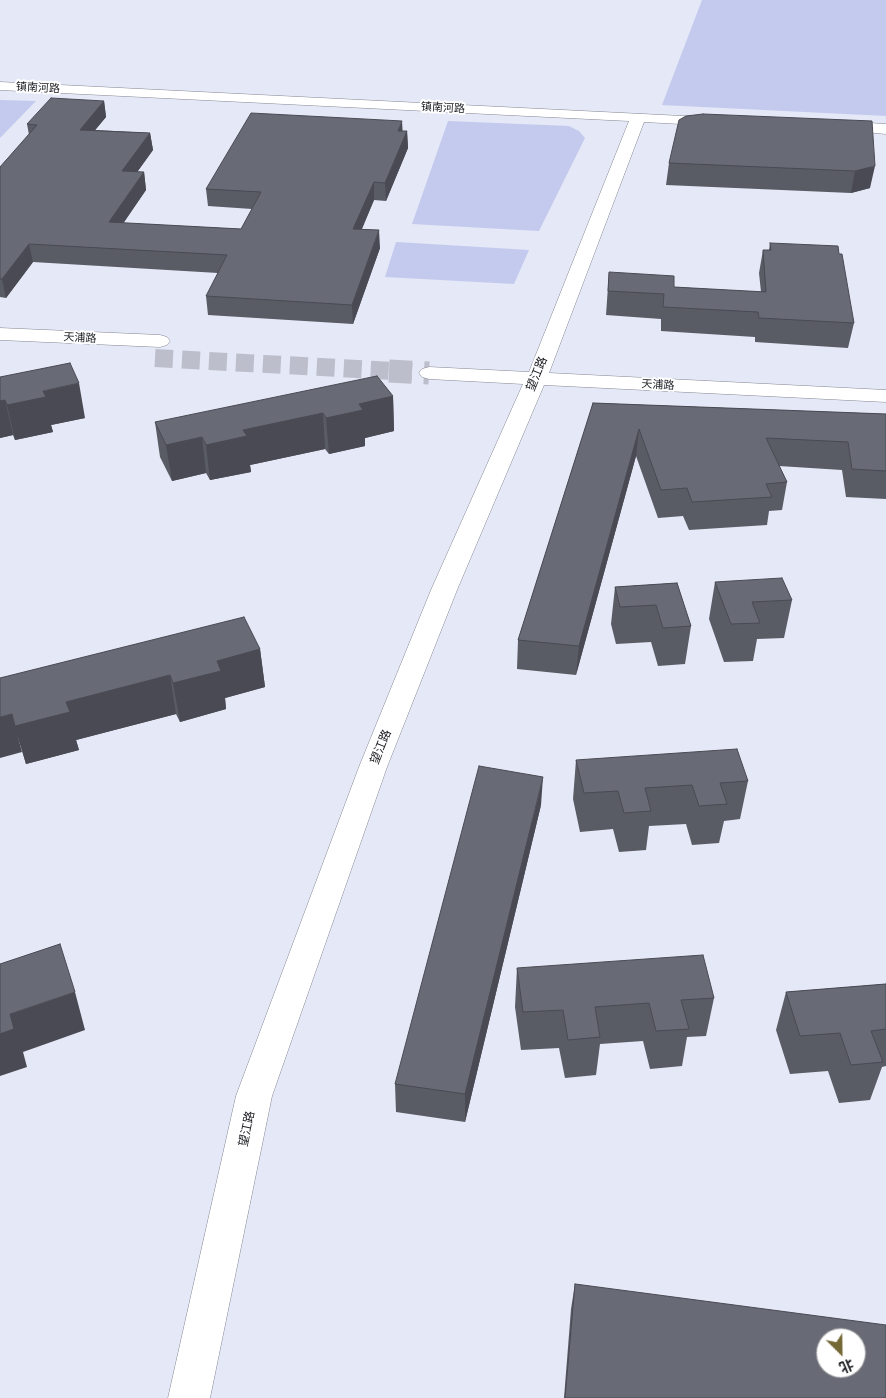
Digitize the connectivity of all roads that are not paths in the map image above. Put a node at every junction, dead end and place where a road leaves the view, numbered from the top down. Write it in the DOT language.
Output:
graph roads {
  1 [pos="0,86"];
  2 [pos="638,117"];
  3 [pos="738,122"];
  4 [pos="817,126"];
  5 [pos="886,129"];
  6 [pos="0,334"];
  7 [pos="0,350"];
  8 [pos="432,365"];
  9 [pos="539,371"];
  10 [pos="886,380"];
  11 [pos="886,396"];
  12 [pos="189,1398"];
  1 -- 2 [label="street, 镇南河路"];
  2 -- 3 [label="street, 镇南河路"];
  2 -- 9 [label="street, 望江路"];
  4 -- 5 [label="street"];
  6 -- 7 [label="street, 天浦路"];
  8 -- 9 [label="street, 天浦路"];
  9 -- 10 [label="street, 天浦路"];
  9 -- 11 [label="street, 天浦路"];
  9 -- 12 [label="street, 望江路"];
}
